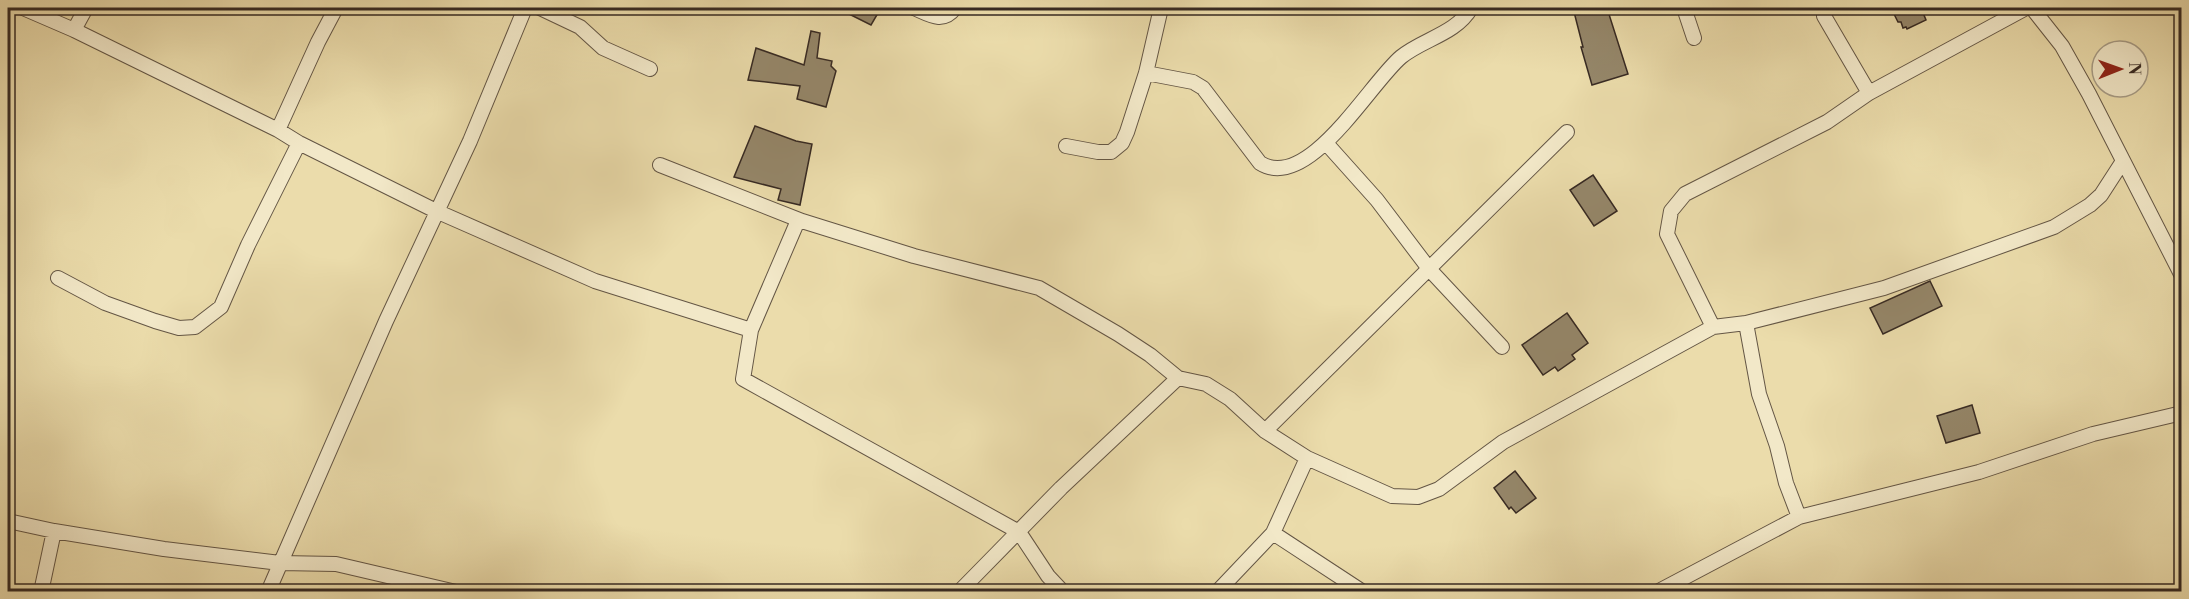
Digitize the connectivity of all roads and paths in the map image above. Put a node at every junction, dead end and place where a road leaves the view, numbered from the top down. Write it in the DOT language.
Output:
graph roads {
  1 [pos="23,8"];
  2 [pos="86,8"];
  3 [pos="336,8"];
  4 [pos="525,8"];
  5 [pos="540,8"];
  6 [pos="914,8"];
  7 [pos="956,8"];
  8 [pos="1161,8"];
  9 [pos="1471,8"];
  10 [pos="1684,8"];
  11 [pos="2026,8"];
  12 [pos="2032,8"];
  13 [pos="1824,16"];
  14 [pos="74,30"];
  15 [pos="1694,38"];
  16 [pos="650,69"];
  17 [pos="1146,73"];
  18 [pos="1869,93"];
  19 [pos="278,130"];
  20 [pos="1567,132"];
  21 [pos="299,143"];
  22 [pos="1326,143"];
  23 [pos="1066,146"];
  24 [pos="2123,161"];
  25 [pos="660,165"];
  26 [pos="436,211"];
  27 [pos="802,221"];
  28 [pos="1430,270"];
  29 [pos="2181,276"];
  30 [pos="58,278"];
  31 [pos="1746,323"];
  32 [pos="1713,327"];
  33 [pos="752,330"];
  34 [pos="1502,347"];
  35 [pos="1178,378"];
  36 [pos="2181,413"];
  37 [pos="1265,431"];
  38 [pos="1307,458"];
  39 [pos="1799,517"];
  40 [pos="8,521"];
  41 [pos="54,531"];
  42 [pos="1018,532"];
  43 [pos="1273,533"];
  44 [pos="280,563"];
  45 [pos="41,591"];
  46 [pos="268,591"];
  47 [pos="456,591"];
  48 [pos="959,591"];
  49 [pos="1063,591"];
  50 [pos="1217,591"];
  51 [pos="1363,591"];
  52 [pos="1657,591"];
  1 -- 14 [label="street"];
  2 -- 14 [label="street"];
  3 -- 19 [label="street"];
  4 -- 26 [label="street"];
  5 -- 16 [label="street"];
  6 -- 7 [label="street"];
  8 -- 17 [label="street"];
  9 -- 22 [label="street"];
  10 -- 15 [label="street"];
  11 -- 18 [label="street"];
  12 -- 24 [label="street"];
  13 -- 18 [label="street"];
  14 -- 19 [label="street"];
  17 -- 22 [label="street"];
  17 -- 23 [label="street"];
  18 -- 32 [label="street"];
  19 -- 21 [label="street"];
  20 -- 28 [label="street"];
  21 -- 26 [label="street"];
  21 -- 30 [label="street"];
  22 -- 28 [label="street"];
  24 -- 29 [label="street"];
  24 -- 31 [label="street"];
  25 -- 27 [label="street"];
  26 -- 33 [label="street"];
  26 -- 44 [label="street"];
  27 -- 33 [label="street"];
  27 -- 35 [label="street"];
  28 -- 34 [label="street"];
  28 -- 37 [label="street"];
  31 -- 32 [label="street"];
  31 -- 39 [label="street"];
  32 -- 38 [label="street"];
  33 -- 42 [label="street"];
  35 -- 37 [label="street"];
  35 -- 42 [label="street"];
  36 -- 39 [label="street"];
  37 -- 38 [label="street"];
  38 -- 43 [label="street"];
  39 -- 52 [label="street"];
  40 -- 41 [label="street"];
  41 -- 44 [label="street"];
  41 -- 45 [label="street"];
  42 -- 48 [label="street"];
  42 -- 49 [label="street"];
  43 -- 50 [label="street"];
  43 -- 51 [label="street"];
  44 -- 46 [label="street"];
  44 -- 47 [label="street"];
}
